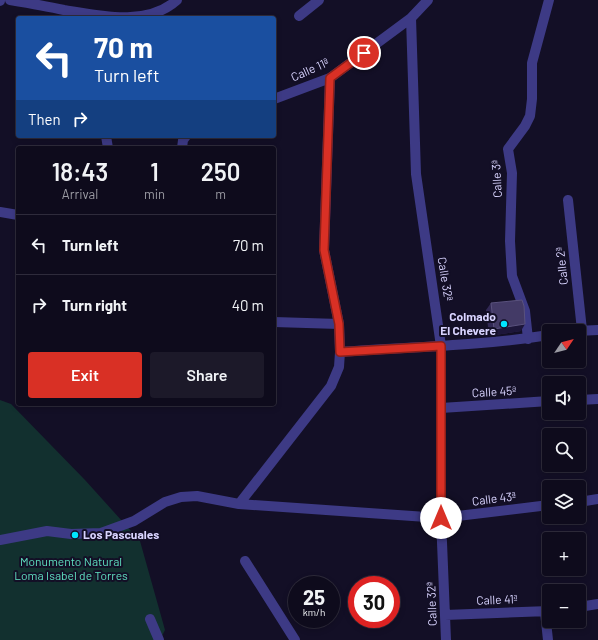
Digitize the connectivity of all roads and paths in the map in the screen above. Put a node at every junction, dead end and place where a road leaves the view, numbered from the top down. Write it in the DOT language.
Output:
graph roads {
  1 [pos="10,0"];
  2 [pos="177,0"];
  3 [pos="319,0"];
  4 [pos="428,0"];
  5 [pos="549,0"];
  6 [pos="100,16"];
  7 [pos="136,16"];
  8 [pos="299,16"];
  9 [pos="411,18"];
  10 [pos="330,78"];
  11 [pos="276,98"];
  12 [pos="568,200"];
  13 [pos="0,212"];
  14 [pos="16,215"];
  15 [pos="276,322"];
  16 [pos="339,324"];
  17 [pos="579,324"];
  18 [pos="598,330"];
  19 [pos="586,331"];
  20 [pos="542,336"];
  21 [pos="528,339"];
  22 [pos="441,346"];
  23 [pos="340,352"];
  24 [pos="598,398"];
  25 [pos="586,399"];
  26 [pos="542,401"];
  27 [pos="441,408"];
  28 [pos="598,500"];
  29 [pos="586,501"];
  30 [pos="239,504"];
  31 [pos="542,506"];
  32 [pos="441,518"];
  33 [pos="0,540"];
  34 [pos="245,560"];
  35 [pos="598,604"];
  36 [pos="586,606"];
  37 [pos="542,612"];
  38 [pos="445,615"];
  39 [pos="150,619"];
  40 [pos="548,628"];
  41 [pos="159,640"];
  42 [pos="295,640"];
  43 [pos="446,640"];
  44 [pos="548,640"];
  1 -- 6 [label="street"];
  2 -- 7 [label="street"];
  3 -- 8 [label="street"];
  4 -- 9 [label="street, Calle 11ª"];
  5 -- 21 [label="street, Calle 3ª"];
  9 -- 10 [label="street, Calle 11ª"];
  9 -- 22 [label="street, Calle 32ª"];
  10 -- 11 [label="street, Calle 11ª"];
  10 -- 16 [label="street"];
  12 -- 17 [label="street, Calle 2ª"];
  13 -- 14 [label="street"];
  15 -- 16 [label="street"];
  16 -- 23 [label="street"];
  18 -- 19 [label="street"];
  20 -- 21 [label="street"];
  21 -- 22 [label="street"];
  22 -- 23 [label="street"];
  22 -- 27 [label="street, Calle 32ª"];
  23 -- 30 [label="street"];
  24 -- 25 [label="street"];
  26 -- 27 [label="street, Calle 45ª"];
  27 -- 32 [label="street, Calle 32ª"];
  28 -- 29 [label="street"];
  30 -- 32 [label="street, Calle 43ª"];
  30 -- 33 [label="street, Calle 43ª"];
  31 -- 32 [label="street, Calle 43ª"];
  32 -- 38 [label="street, Calle 32ª"];
  34 -- 42 [label="street"];
  35 -- 36 [label="street"];
  37 -- 38 [label="street, Calle 41ª"];
  38 -- 43 [label="street, Calle 32ª"];
  39 -- 41 [label="street"];
  40 -- 44 [label="street"];
}
